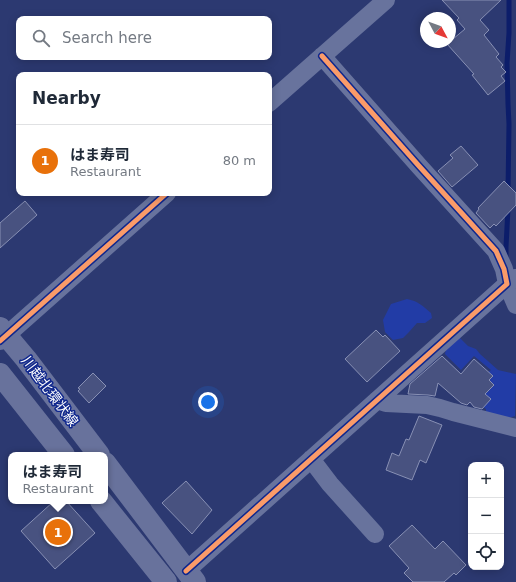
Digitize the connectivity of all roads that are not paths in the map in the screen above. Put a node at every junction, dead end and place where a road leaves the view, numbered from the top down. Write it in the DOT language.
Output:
graph roads {
  1 [pos="386,0"];
  2 [pos="322,56"];
  3 [pos="272,99"];
  4 [pos="164,196"];
  5 [pos="512,281"];
  6 [pos="516,305"];
  7 [pos="2,335"];
  8 [pos="0,374"];
  9 [pos="377,400"];
  10 [pos="516,428"];
  11 [pos="62,452"];
  12 [pos="97,452"];
  13 [pos="311,459"];
  14 [pos="108,467"];
  15 [pos="103,504"];
  16 [pos="375,534"];
  17 [pos="190,576"];
  18 [pos="166,582"];
  1 -- 2 [label="street"];
  2 -- 3 [label="street"];
  2 -- 5 [label="street"];
  4 -- 7 [label="street"];
  5 -- 6 [label="street"];
  5 -- 9 [label="street"];
  7 -- 12 [label="main road, 川越北環状線"];
  8 -- 11 [label="main road, 川越北環状線"];
  9 -- 10 [label="street"];
  9 -- 13 [label="street"];
  13 -- 16 [label="street"];
  13 -- 17 [label="street"];
  14 -- 17 [label="main road"];
  15 -- 18 [label="main road"];
}
